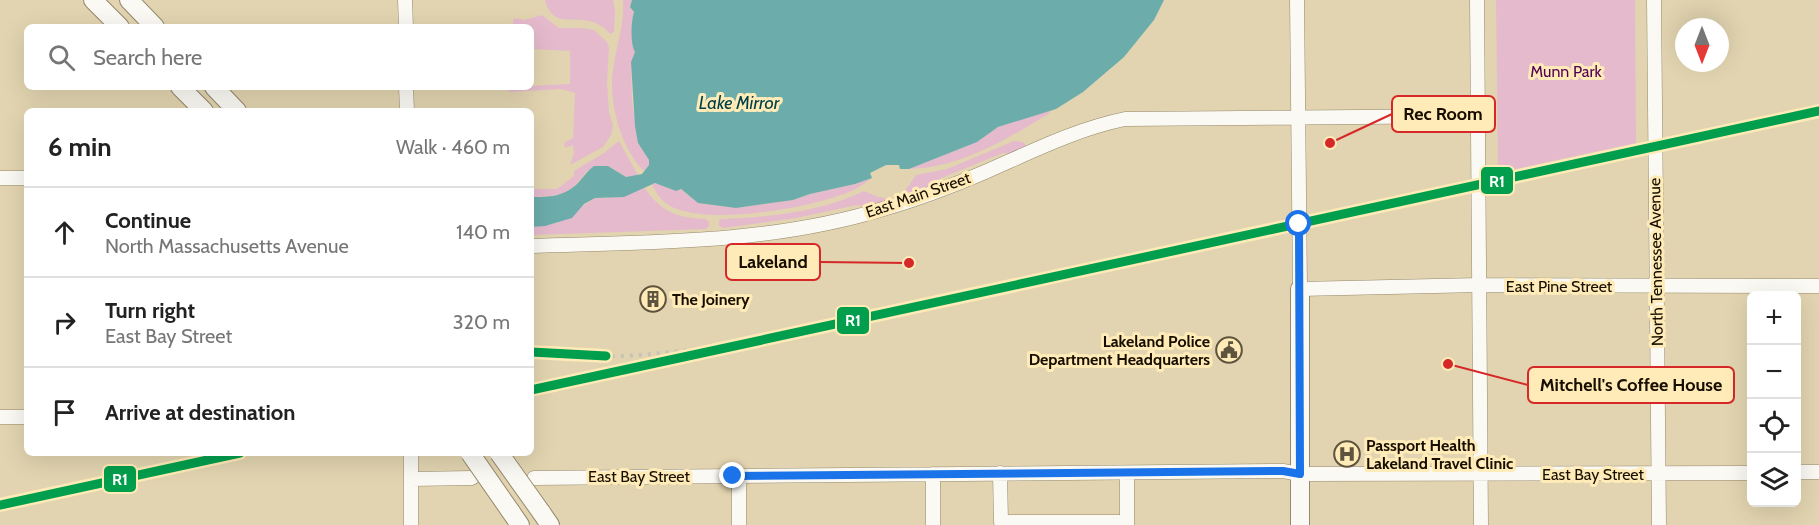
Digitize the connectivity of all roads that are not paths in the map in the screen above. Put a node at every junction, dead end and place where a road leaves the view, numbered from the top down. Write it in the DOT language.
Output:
graph roads {
  1 [pos="93,0"];
  2 [pos="129,0"];
  3 [pos="405,0"];
  4 [pos="1297,0"];
  5 [pos="1477,0"];
  6 [pos="1654,0"];
  7 [pos="146,15"];
  8 [pos="117,24"];
  9 [pos="406,24"];
  10 [pos="183,90"];
  11 [pos="217,90"];
  12 [pos="406,90"];
  13 [pos="201,108"];
  14 [pos="234,108"];
  15 [pos="407,108"];
  16 [pos="1479,116"];
  17 [pos="1297,117"];
  18 [pos="0,178"];
  19 [pos="24,178"];
  20 [pos="534,246"];
  21 [pos="1480,285"];
  22 [pos="1819,286"];
  23 [pos="1656,287"];
  24 [pos="1300,289"];
  25 [pos="0,417"];
  26 [pos="24,417"];
  27 [pos="411,456"];
  28 [pos="472,456"];
  29 [pos="501,456"];
  30 [pos="1801,472"];
  31 [pos="1819,472"];
  32 [pos="1000,473"];
  33 [pos="1127,473"];
  34 [pos="1659,473"];
  35 [pos="1747,473"];
  36 [pos="933,474"];
  37 [pos="1300,474"];
  38 [pos="1480,474"];
  39 [pos="739,476"];
  40 [pos="472,478"];
  41 [pos="534,478"];
  42 [pos="411,479"];
  43 [pos="546,518"];
  44 [pos="516,519"];
  45 [pos="1127,523"];
  46 [pos="411,525"];
  47 [pos="740,525"];
  48 [pos="933,525"];
  49 [pos="1300,525"];
  50 [pos="1481,525"];
  51 [pos="1659,525"];
  1 -- 8 [label="main road"];
  2 -- 7 [label="main road"];
  3 -- 9 [label="street"];
  4 -- 17 [label="street"];
  5 -- 16 [label="street"];
  6 -- 23 [label="street, North Tennessee Avenue"];
  10 -- 13 [label="main road"];
  11 -- 14 [label="main road"];
  12 -- 15 [label="street"];
  16 -- 17 [label="street, East Main Street"];
  16 -- 21 [label="street"];
  17 -- 20 [label="street, East Main Street"];
  17 -- 24 [label="street"];
  18 -- 19 [label="street"];
  21 -- 23 [label="street, East Pine Street"];
  21 -- 24 [label="street, East Pine Street"];
  21 -- 38 [label="street"];
  22 -- 23 [label="street, East Pine Street"];
  23 -- 34 [label="street, North Tennessee Avenue"];
  24 -- 37 [label="main road"];
  25 -- 26 [label="street"];
  27 -- 42 [label="street"];
  28 -- 44 [label="main road, bridge"];
  29 -- 43 [label="main road, bridge"];
  30 -- 31 [label="street"];
  32 -- 33 [label="street, East Bay Street"];
  32 -- 36 [label="street, East Bay Street"];
  32 -- 45 [label="street"];
  33 -- 37 [label="street, East Bay Street"];
  33 -- 45 [label="street"];
  34 -- 35 [label="street, East Bay Street"];
  34 -- 38 [label="street, East Bay Street"];
  34 -- 51 [label="street, North Tennessee Avenue"];
  36 -- 39 [label="street, East Bay Street"];
  36 -- 48 [label="street"];
  37 -- 38 [label="street, East Bay Street"];
  37 -- 49 [label="main road"];
  38 -- 50 [label="street"];
  39 -- 41 [label="street, East Bay Street"];
  39 -- 47 [label="street"];
  40 -- 42 [label="street"];
  42 -- 46 [label="street"];
}
